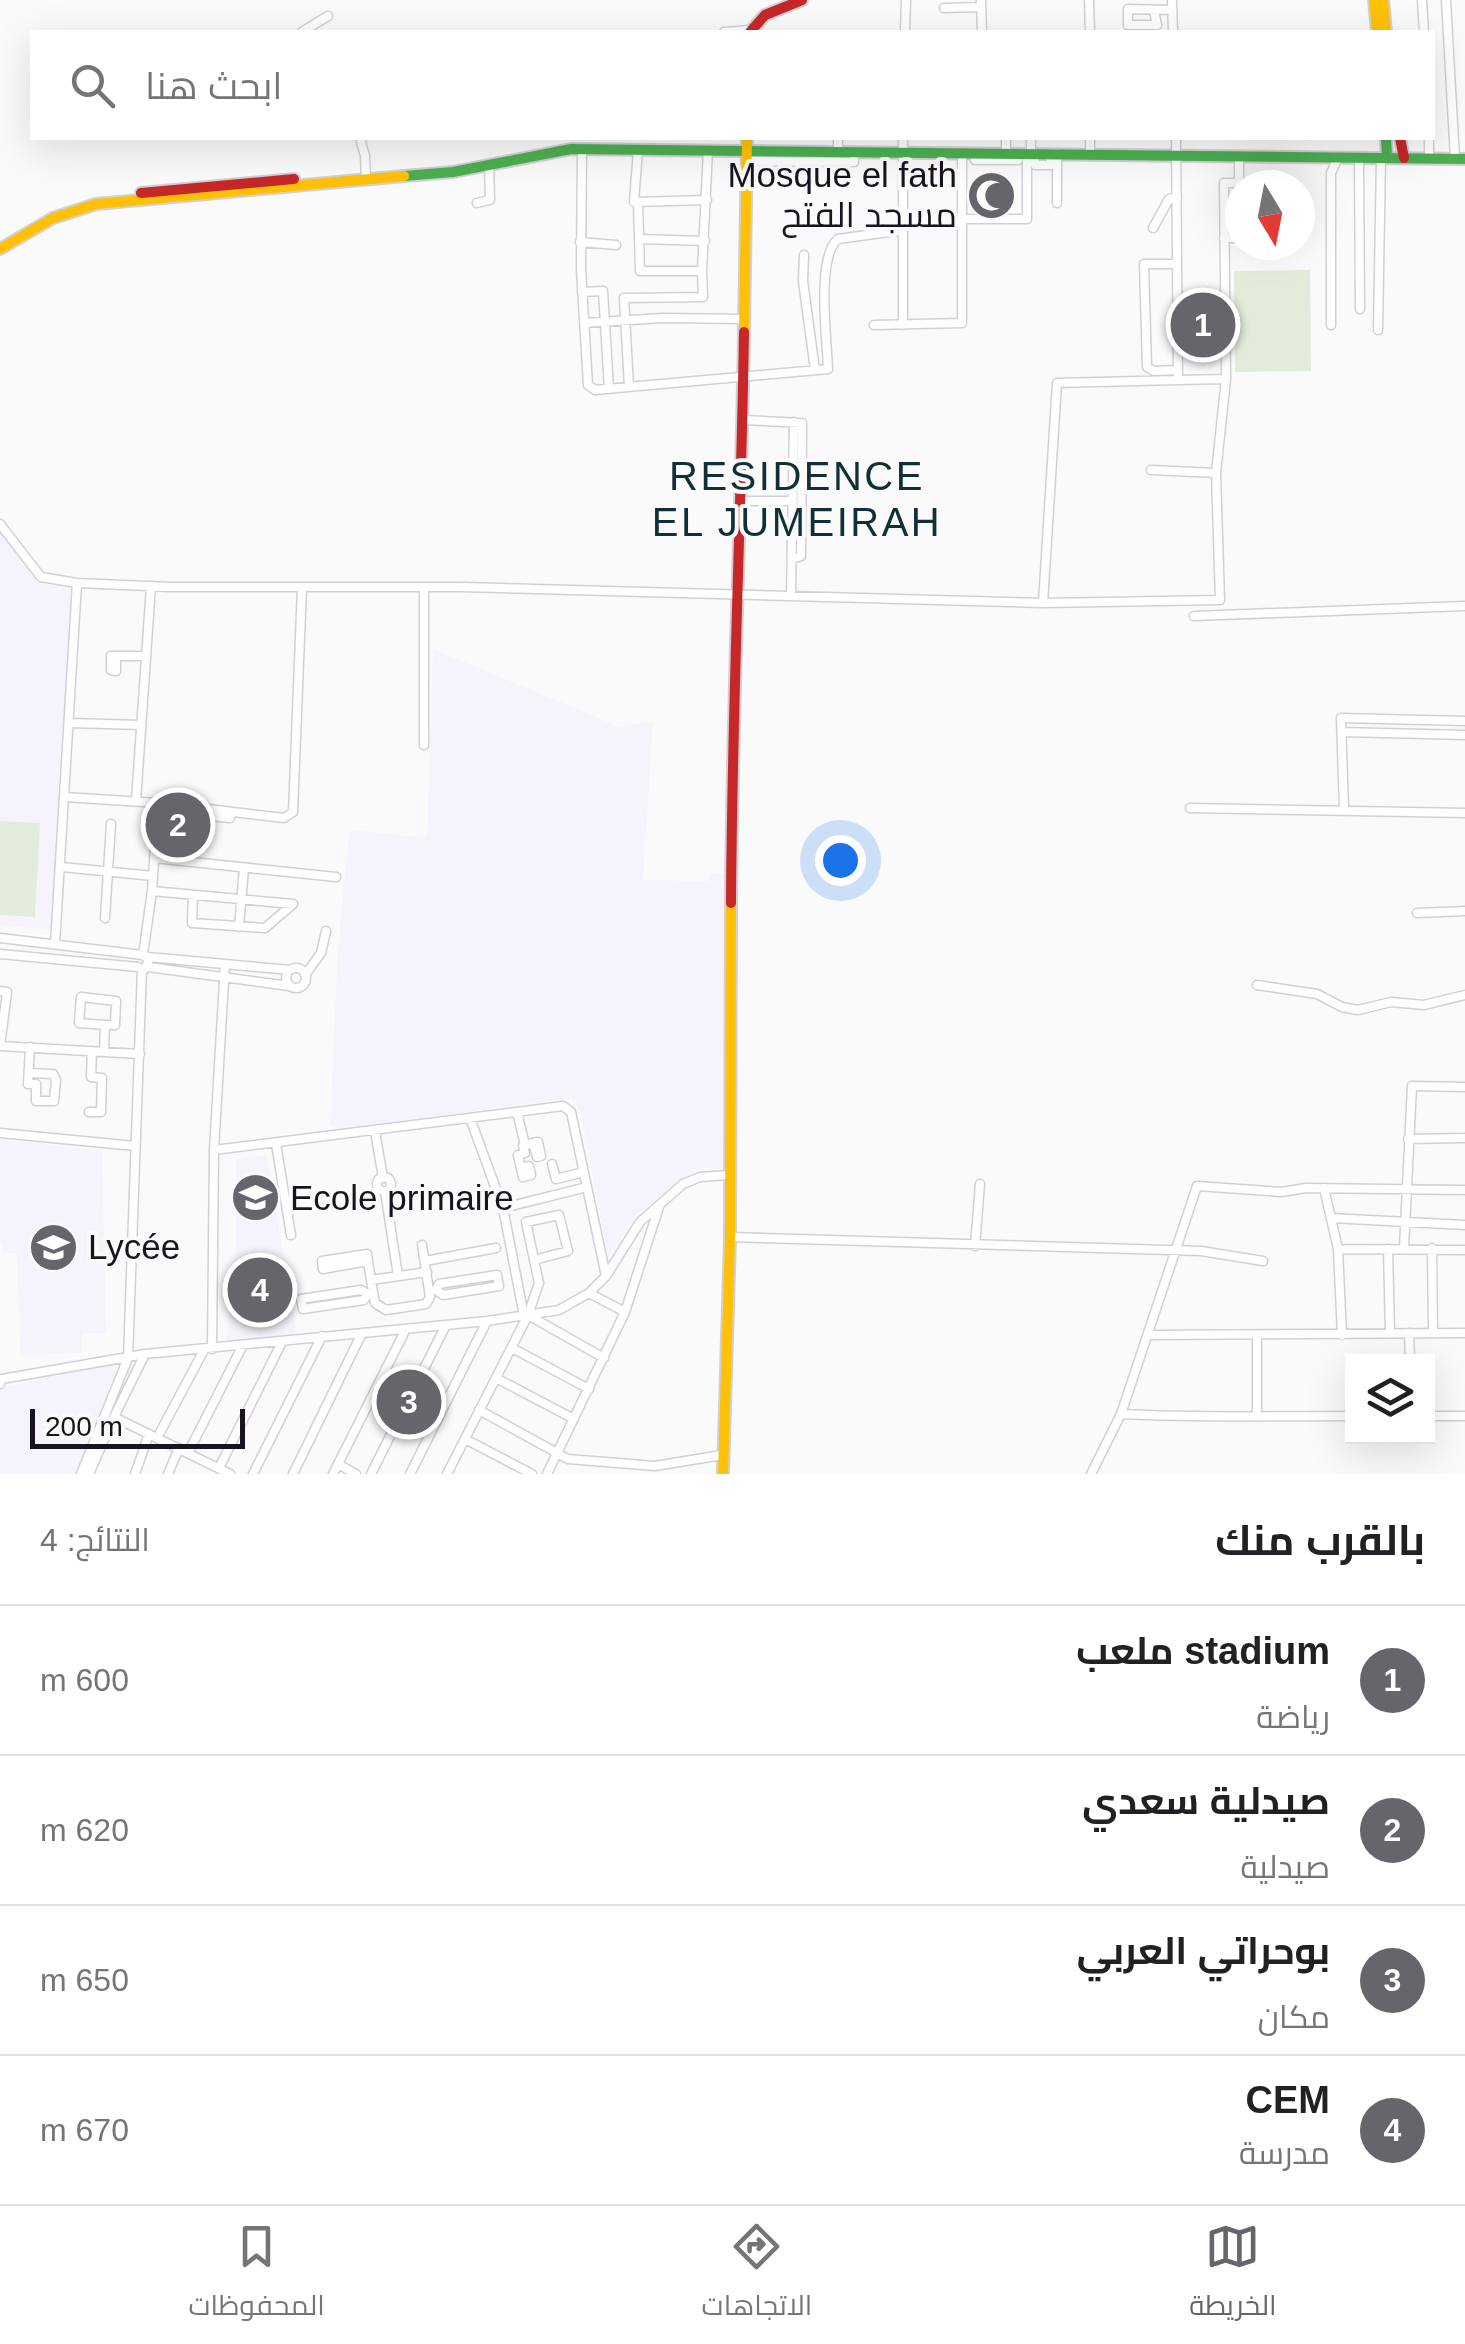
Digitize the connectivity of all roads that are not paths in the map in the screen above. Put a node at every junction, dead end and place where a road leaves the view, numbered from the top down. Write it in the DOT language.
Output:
graph roads {
  1 [pos="802,0"];
  2 [pos="906,0"];
  3 [pos="1089,0"];
  4 [pos="1374,0"];
  5 [pos="1383,0"];
  6 [pos="1422,0"];
  7 [pos="1446,0"];
  8 [pos="981,3"];
  9 [pos="1172,5"];
  10 [pos="944,8"];
  11 [pos="1154,10"];
  12 [pos="328,16"];
  13 [pos="305,30"];
  14 [pos="751,30"];
  15 [pos="906,30"];
  16 [pos="982,30"];
  17 [pos="1090,30"];
  18 [pos="1173,30"];
  19 [pos="1377,30"];
  20 [pos="1386,30"];
  21 [pos="1424,30"];
  22 [pos="361,140"];
  23 [pos="748,140"];
  24 [pos="838,140"];
  25 [pos="903,140"];
  26 [pos="1008,140"];
  27 [pos="1030,140"];
  28 [pos="1090,140"];
  29 [pos="1176,140"];
  30 [pos="1386,140"];
  31 [pos="1400,140"];
  32 [pos="1428,140"];
  33 [pos="582,149"];
  34 [pos="638,150"];
  35 [pos="708,150"];
  36 [pos="838,153"];
  37 [pos="854,153"];
  38 [pos="968,153"];
  39 [pos="1023,153"];
  40 [pos="1054,153"];
  41 [pos="1090,153"];
  42 [pos="902,154"];
  43 [pos="1176,154"];
  44 [pos="748,156"];
  45 [pos="1238,156"];
  46 [pos="1338,158"];
  47 [pos="1359,158"];
  48 [pos="1384,158"];
  49 [pos="1404,158"];
  50 [pos="1430,158"];
  51 [pos="1460,159"];
  52 [pos="489,164"];
  53 [pos="1239,170"];
  54 [pos="365,176"];
  55 [pos="1177,197"];
  56 [pos="708,200"];
  57 [pos="477,202"];
  58 [pos="638,202"];
  59 [pos="1057,203"];
  60 [pos="961,219"];
  61 [pos="1153,228"];
  62 [pos="904,230"];
  63 [pos="639,239"];
  64 [pos="705,241"];
  65 [pos="580,242"];
  66 [pos="0,245"];
  67 [pos="616,245"];
  68 [pos="804,256"];
  69 [pos="1232,260"];
  70 [pos="1177,264"];
  71 [pos="702,272"];
  72 [pos="582,292"];
  73 [pos="1360,309"];
  74 [pos="624,319"];
  75 [pos="745,320"];
  76 [pos="604,321"];
  77 [pos="584,322"];
  78 [pos="1330,324"];
  79 [pos="874,325"];
  80 [pos="904,325"];
  81 [pos="1378,330"];
  82 [pos="815,370"];
  83 [pos="1178,370"];
  84 [pos="744,376"];
  85 [pos="1226,379"];
  86 [pos="1178,380"];
  87 [pos="629,387"];
  88 [pos="609,389"];
  89 [pos="744,420"];
  90 [pos="794,422"];
  91 [pos="1152,470"];
  92 [pos="1216,473"];
  93 [pos="742,501"];
  94 [pos="793,501"];
  95 [pos="0,524"];
  96 [pos="792,559"];
  97 [pos="77,583"];
  98 [pos="150,586"];
  99 [pos="424,587"];
  100 [pos="302,588"];
  101 [pos="740,593"];
  102 [pos="791,595"];
  103 [pos="1043,604"];
  104 [pos="1465,606"];
  105 [pos="1194,616"];
  106 [pos="121,656"];
  107 [pos="142,656"];
  108 [pos="1465,721"];
  109 [pos="70,723"];
  110 [pos="141,725"];
  111 [pos="1342,732"];
  112 [pos="1465,735"];
  113 [pos="424,745"];
  114 [pos="65,797"];
  115 [pos="136,801"];
  116 [pos="158,803"];
  117 [pos="1190,808"];
  118 [pos="1344,810"];
  119 [pos="1465,812"];
  120 [pos="110,824"];
  121 [pos="154,858"];
  122 [pos="62,867"];
  123 [pos="244,868"];
  124 [pos="108,871"];
  125 [pos="153,876"];
  126 [pos="336,877"];
  127 [pos="152,891"];
  128 [pos="194,894"];
  129 [pos="241,899"];
  130 [pos="1465,911"];
  131 [pos="1417,913"];
  132 [pos="104,918"];
  133 [pos="239,926"];
  134 [pos="326,931"];
  135 [pos="0,938"];
  136 [pos="55,944"];
  137 [pos="0,954"];
  138 [pos="143,962"];
  139 [pos="225,964"];
  140 [pos="290,970"];
  141 [pos="223,975"];
  142 [pos="305,975"];
  143 [pos="1257,985"];
  144 [pos="289,986"];
  145 [pos="0,992"];
  146 [pos="1465,995"];
  147 [pos="2,1020"];
  148 [pos="104,1025"];
  149 [pos="0,1046"];
  150 [pos="30,1048"];
  151 [pos="92,1051"];
  152 [pos="104,1052"];
  153 [pos="140,1054"];
  154 [pos="29,1073"];
  155 [pos="1465,1087"];
  156 [pos="89,1112"];
  157 [pos="517,1112"];
  158 [pos="470,1118"];
  159 [pos="375,1130"];
  160 [pos="0,1133"];
  161 [pos="1408,1138"];
  162 [pos="1465,1138"];
  163 [pos="276,1144"];
  164 [pos="135,1146"];
  165 [pos="214,1150"];
  166 [pos="552,1164"];
  167 [pos="522,1168"];
  168 [pos="584,1172"];
  169 [pos="728,1175"];
  170 [pos="980,1184"];
  171 [pos="587,1187"];
  172 [pos="1324,1188"];
  173 [pos="1405,1190"];
  174 [pos="1465,1190"];
  175 [pos="659,1205"];
  176 [pos="503,1208"];
  177 [pos="1331,1218"];
  178 [pos="1404,1220"];
  179 [pos="1465,1225"];
  180 [pos="291,1235"];
  181 [pos="730,1237"];
  182 [pos="422,1245"];
  183 [pos="975,1246"];
  184 [pos="496,1248"];
  185 [pos="1388,1248"];
  186 [pos="1404,1248"];
  187 [pos="1432,1248"];
  188 [pos="1338,1249"];
  189 [pos="1465,1250"];
  190 [pos="1174,1253"];
  191 [pos="534,1260"];
  192 [pos="368,1261"];
  193 [pos="425,1261"];
  194 [pos="1263,1261"];
  195 [pos="427,1272"];
  196 [pos="398,1276"];
  197 [pos="606,1276"];
  198 [pos="371,1280"];
  199 [pos="433,1291"];
  200 [pos="588,1293"];
  201 [pos="371,1294"];
  202 [pos="408,1307"];
  203 [pos="394,1310"];
  204 [pos="625,1312"];
  205 [pos="526,1316"];
  206 [pos="487,1321"];
  207 [pos="446,1325"];
  208 [pos="405,1329"];
  209 [pos="1433,1332"];
  210 [pos="362,1333"];
  211 [pos="1390,1333"];
  212 [pos="1409,1333"];
  213 [pos="1465,1333"];
  214 [pos="1148,1335"];
  215 [pos="1257,1335"];
  216 [pos="1342,1335"];
  217 [pos="322,1336"];
  218 [pos="282,1342"];
  219 [pos="243,1346"];
  220 [pos="512,1348"];
  221 [pos="208,1349"];
  222 [pos="145,1354"];
  223 [pos="1410,1354"];
  224 [pos="128,1358"];
  225 [pos="604,1358"];
  226 [pos="496,1378"];
  227 [pos="1,1379"];
  228 [pos="588,1388"];
  229 [pos="479,1410"];
  230 [pos="1121,1414"];
  231 [pos="1256,1415"];
  232 [pos="1345,1416"];
  233 [pos="1435,1416"];
  234 [pos="1465,1416"];
  235 [pos="114,1417"];
  236 [pos="574,1419"];
  237 [pos="153,1436"];
  238 [pos="465,1439"];
  239 [pos="179,1448"];
  240 [pos="188,1453"];
  241 [pos="557,1453"];
  242 [pos="722,1455"];
  243 [pos="338,1464"];
  244 [pos="215,1466"];
  245 [pos="452,1473"];
  246 [pos="80,1474"];
  247 [pos="89,1474"];
  248 [pos="134,1474"];
  249 [pos="168,1474"];
  250 [pos="207,1474"];
  251 [pos="230,1474"];
  252 [pos="253,1474"];
  253 [pos="293,1474"];
  254 [pos="332,1474"];
  255 [pos="356,1474"];
  256 [pos="371,1474"];
  257 [pos="410,1474"];
  258 [pos="532,1474"];
  259 [pos="547,1474"];
  260 [pos="723,1474"];
  261 [pos="1091,1474"];
  1 -- 14 [label="main road"];
  2 -- 15 [label="street"];
  3 -- 17 [label="street"];
  4 -- 19 [label="main road"];
  5 -- 20 [label="main road"];
  6 -- 21 [label="street"];
  7 -- 51 [label="street"];
  8 -- 10 [label="street"];
  8 -- 16 [label="street"];
  9 -- 11 [label="street"];
  9 -- 18 [label="street"];
  12 -- 13 [label="street"];
  22 -- 54 [label="street"];
  23 -- 44 [label="main road"];
  24 -- 36 [label="street"];
  25 -- 42 [label="street"];
  26 -- 39 [label="street"];
  27 -- 39 [label="street"];
  28 -- 41 [label="street"];
  29 -- 43 [label="street"];
  30 -- 48 [label="main road"];
  31 -- 49 [label="main road"];
  32 -- 50 [label="street"];
  33 -- 34 [label="main road"];
  33 -- 52 [label="main road"];
  33 -- 65 [label="street"];
  34 -- 35 [label="main road"];
  34 -- 58 [label="street"];
  35 -- 44 [label="main road"];
  35 -- 56 [label="street"];
  36 -- 37 [label="main road"];
  36 -- 44 [label="main road"];
  37 -- 42 [label="main road"];
  37 -- 44 [label="street"];
  38 -- 39 [label="main road"];
  38 -- 42 [label="main road"];
  38 -- 60 [label="street"];
  39 -- 40 [label="main road"];
  39 -- 60 [label="street"];
  40 -- 41 [label="main road"];
  40 -- 59 [label="street"];
  41 -- 43 [label="main road"];
  42 -- 62 [label="street"];
  43 -- 45 [label="main road"];
  43 -- 55 [label="street"];
  44 -- 75 [label="main road"];
  45 -- 46 [label="main road"];
  45 -- 53 [label="street"];
  46 -- 47 [label="main road"];
  46 -- 78 [label="street"];
  47 -- 48 [label="main road"];
  47 -- 73 [label="street"];
  48 -- 49 [label="main road"];
  48 -- 81 [label="street"];
  49 -- 50 [label="main road"];
  50 -- 51 [label="main road"];
  52 -- 54 [label="main road"];
  52 -- 57 [label="street"];
  54 -- 66 [label="main road"];
  55 -- 61 [label="street"];
  55 -- 70 [label="street"];
  56 -- 58 [label="street"];
  56 -- 64 [label="street"];
  58 -- 63 [label="street"];
  60 -- 80 [label="street"];
  62 -- 80 [label="street"];
  62 -- 82 [label="street"];
  63 -- 64 [label="street"];
  63 -- 71 [label="street"];
  64 -- 71 [label="street"];
  65 -- 67 [label="street"];
  65 -- 72 [label="street"];
  68 -- 82 [label="street"];
  69 -- 85 [label="street"];
  70 -- 83 [label="street"];
  70 -- 83 [label="street"];
  71 -- 74 [label="street"];
  72 -- 76 [label="street"];
  72 -- 77 [label="street"];
  74 -- 75 [label="street"];
  74 -- 76 [label="street"];
  74 -- 87 [label="street"];
  75 -- 84 [label="main road"];
  76 -- 77 [label="street"];
  76 -- 88 [label="street"];
  77 -- 88 [label="street"];
  79 -- 80 [label="street"];
  82 -- 84 [label="street"];
  83 -- 86 [label="street"];
  84 -- 87 [label="street"];
  84 -- 89 [label="main road"];
  85 -- 86 [label="street"];
  85 -- 92 [label="street"];
  86 -- 103 [label="street"];
  87 -- 88 [label="street"];
  89 -- 90 [label="street"];
  89 -- 93 [label="main road"];
  90 -- 94 [label="street"];
  90 -- 96 [label="street"];
  91 -- 92 [label="street"];
  92 -- 103 [label="street"];
  93 -- 94 [label="street"];
  93 -- 101 [label="main road"];
  94 -- 96 [label="street"];
  95 -- 97 [label="street"];
  96 -- 102 [label="street"];
  97 -- 98 [label="street"];
  97 -- 109 [label="street"];
  98 -- 100 [label="street"];
  98 -- 107 [label="street"];
  99 -- 100 [label="street"];
  99 -- 101 [label="street"];
  99 -- 113 [label="street"];
  100 -- 116 [label="street"];
  101 -- 102 [label="street"];
  101 -- 169 [label="main road"];
  102 -- 103 [label="street"];
  104 -- 105 [label="street"];
  106 -- 107 [label="street"];
  107 -- 110 [label="street"];
  108 -- 111 [label="street"];
  109 -- 110 [label="street"];
  109 -- 114 [label="street"];
  110 -- 115 [label="street"];
  111 -- 112 [label="street"];
  111 -- 118 [label="street"];
  114 -- 115 [label="street"];
  114 -- 122 [label="street"];
  115 -- 116 [label="street"];
  116 -- 121 [label="street"];
  117 -- 118 [label="street"];
  118 -- 119 [label="street"];
  120 -- 124 [label="street"];
  121 -- 123 [label="street"];
  121 -- 125 [label="street"];
  122 -- 124 [label="street"];
  122 -- 136 [label="street"];
  123 -- 126 [label="street"];
  123 -- 129 [label="street"];
  124 -- 125 [label="street"];
  124 -- 132 [label="street"];
  125 -- 127 [label="street"];
  127 -- 128 [label="street"];
  127 -- 138 [label="street"];
  128 -- 129 [label="street"];
  128 -- 133 [label="street"];
  129 -- 133 [label="street"];
  129 -- 133 [label="street"];
  130 -- 131 [label="street"];
  134 -- 142 [label="street"];
  135 -- 136 [label="street"];
  136 -- 138 [label="street"];
  137 -- 138 [label="street"];
  138 -- 139 [label="street"];
  138 -- 141 [label="street"];
  138 -- 153 [label="street"];
  139 -- 140 [label="street"];
  139 -- 141 [label="street"];
  140 -- 142 [label="street"];
  140 -- 144 [label="street"];
  141 -- 144 [label="street"];
  141 -- 165 [label="street"];
  142 -- 144 [label="street"];
  143 -- 146 [label="street"];
  145 -- 147 [label="street"];
  147 -- 149 [label="street"];
  148 -- 148 [label="street"];
  148 -- 152 [label="street"];
  149 -- 150 [label="street"];
  150 -- 151 [label="street"];
  150 -- 154 [label="street"];
  151 -- 152 [label="street"];
  151 -- 156 [label="street"];
  152 -- 153 [label="street"];
  153 -- 164 [label="street"];
  154 -- 154 [label="street"];
  155 -- 161 [label="street"];
  157 -- 158 [label="street"];
  157 -- 167 [label="street"];
  157 -- 168 [label="street"];
  158 -- 159 [label="street"];
  158 -- 176 [label="street"];
  159 -- 163 [label="street"];
  159 -- 196 [label="street"];
  160 -- 164 [label="street"];
  161 -- 162 [label="street"];
  161 -- 173 [label="street"];
  163 -- 165 [label="street"];
  163 -- 180 [label="street"];
  164 -- 224 [label="street"];
  165 -- 221 [label="street"];
  166 -- 168 [label="street"];
  168 -- 171 [label="street"];
  169 -- 175 [label="street"];
  169 -- 181 [label="main road"];
  170 -- 183 [label="street"];
  171 -- 176 [label="street"];
  171 -- 197 [label="street"];
  172 -- 173 [label="street"];
  172 -- 177 [label="street"];
  172 -- 190 [label="street"];
  173 -- 174 [label="street"];
  173 -- 178 [label="street"];
  175 -- 197 [label="street"];
  175 -- 204 [label="street"];
  176 -- 205 [label="street"];
  177 -- 178 [label="street"];
  177 -- 188 [label="street"];
  178 -- 179 [label="street"];
  178 -- 186 [label="street"];
  181 -- 183 [label="street"];
  181 -- 242 [label="main road"];
  182 -- 193 [label="street"];
  183 -- 190 [label="street"];
  184 -- 193 [label="street"];
  185 -- 186 [label="street"];
  185 -- 188 [label="street"];
  185 -- 211 [label="street"];
  186 -- 187 [label="street"];
  187 -- 189 [label="street"];
  187 -- 209 [label="street"];
  188 -- 216 [label="street"];
  190 -- 194 [label="street"];
  190 -- 214 [label="street"];
  191 -- 191 [label="street"];
  191 -- 205 [label="street"];
  192 -- 192 [label="street"];
  192 -- 198 [label="street"];
  193 -- 195 [label="street"];
  195 -- 196 [label="street"];
  195 -- 199 [label="street"];
  196 -- 198 [label="street"];
  197 -- 200 [label="street"];
  198 -- 201 [label="street"];
  199 -- 199 [label="street"];
  199 -- 202 [label="street"];
  200 -- 204 [label="street"];
  200 -- 205 [label="street"];
  201 -- 201 [label="street"];
  201 -- 203 [label="street"];
  202 -- 203 [label="street"];
  202 -- 208 [label="street"];
  203 -- 208 [label="street"];
  204 -- 225 [label="street"];
  205 -- 206 [label="street"];
  205 -- 220 [label="street"];
  205 -- 225 [label="street"];
  206 -- 207 [label="street"];
  206 -- 257 [label="street"];
  207 -- 208 [label="street"];
  207 -- 256 [label="street"];
  208 -- 210 [label="street"];
  208 -- 243 [label="street"];
  209 -- 212 [label="street"];
  209 -- 213 [label="street"];
  210 -- 217 [label="street"];
  210 -- 253 [label="street"];
  211 -- 212 [label="street"];
  211 -- 216 [label="street"];
  212 -- 223 [label="street"];
  214 -- 215 [label="street"];
  214 -- 230 [label="street"];
  215 -- 216 [label="street"];
  215 -- 231 [label="street"];
  217 -- 218 [label="street"];
  217 -- 252 [label="street"];
  218 -- 219 [label="street"];
  218 -- 244 [label="street"];
  219 -- 221 [label="street"];
  219 -- 240 [label="street"];
  220 -- 226 [label="street"];
  220 -- 228 [label="street"];
  221 -- 222 [label="street"];
  221 -- 237 [label="street"];
  222 -- 224 [label="street"];
  222 -- 235 [label="street"];
  224 -- 227 [label="street"];
  224 -- 246 [label="street"];
  225 -- 228 [label="street"];
  226 -- 229 [label="street"];
  226 -- 236 [label="street"];
  228 -- 236 [label="street"];
  229 -- 238 [label="street"];
  229 -- 241 [label="street"];
  230 -- 231 [label="street"];
  230 -- 261 [label="street"];
  231 -- 232 [label="street"];
  233 -- 234 [label="street"];
  235 -- 237 [label="street"];
  235 -- 247 [label="street"];
  236 -- 241 [label="street"];
  237 -- 239 [label="street"];
  237 -- 248 [label="street"];
  238 -- 245 [label="street"];
  238 -- 258 [label="street"];
  239 -- 240 [label="street"];
  239 -- 249 [label="street"];
  240 -- 244 [label="street"];
  241 -- 242 [label="street"];
  241 -- 259 [label="street"];
  242 -- 260 [label="main road"];
  243 -- 254 [label="street"];
  243 -- 255 [label="street"];
  244 -- 250 [label="street"];
  244 -- 251 [label="street"];
}
